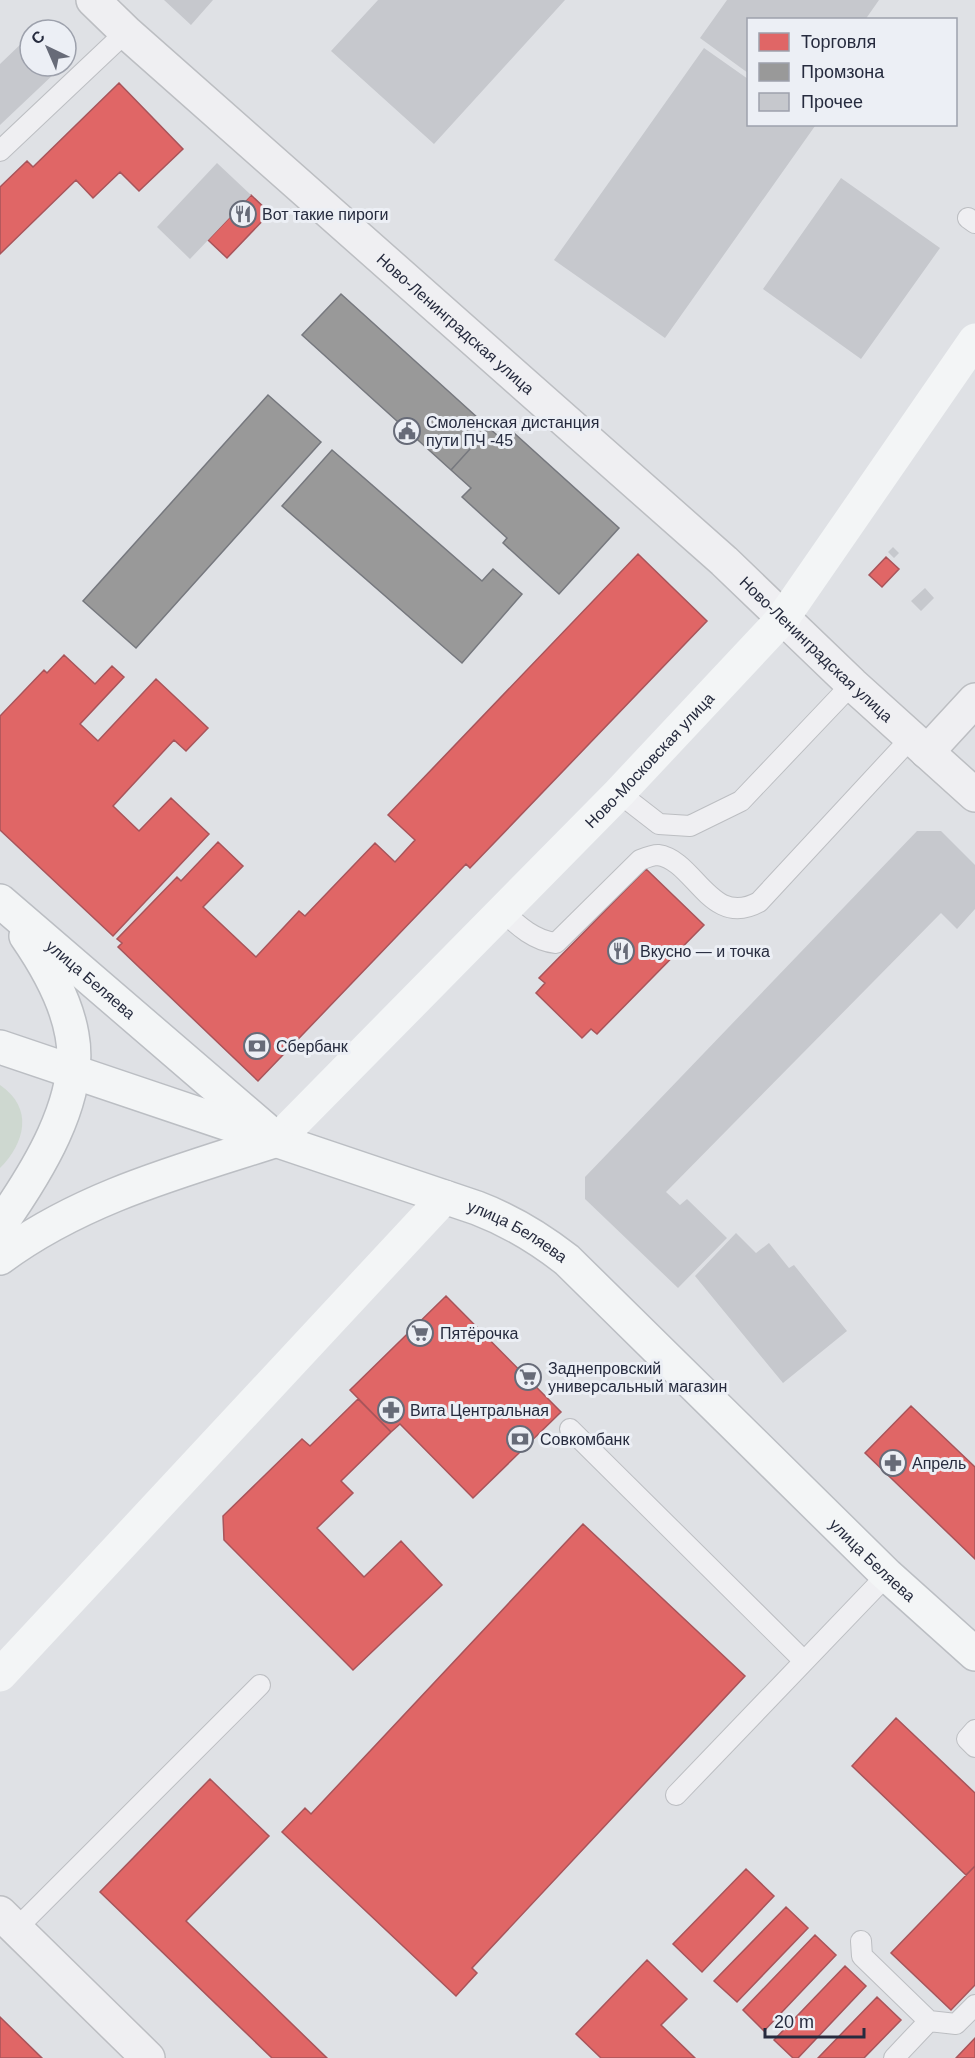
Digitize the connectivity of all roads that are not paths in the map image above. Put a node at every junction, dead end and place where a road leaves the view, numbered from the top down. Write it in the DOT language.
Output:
graph roads {
  1 [pos="93,0"];
  2 [pos="126,32"];
  3 [pos="0,151"];
  4 [pos="975,340"];
  5 [pos="783,618"];
  6 [pos="852,684"];
  7 [pos="975,699"];
  8 [pos="919,745"];
  9 [pos="619,793"];
  10 [pos="975,795"];
  11 [pos="1,902"];
  12 [pos="504,912"];
  13 [pos="0,1047"];
  14 [pos="73,1071"];
  15 [pos="278,1140"];
  16 [pos="445,1197"];
  17 [pos="0,1225"];
  18 [pos="0,1258"];
  19 [pos="570,1430"];
  20 [pos="887,1575"];
  21 [pos="975,1654"];
  22 [pos="804,1661"];
  23 [pos="0,1675"];
  24 [pos="260,1685"];
  25 [pos="975,1730"];
  26 [pos="975,1747"];
  27 [pos="676,1795"];
  28 [pos="8,1921"];
  29 [pos="861,1941"];
  30 [pos="975,2005"];
  31 [pos="929,2021"];
  32 [pos="148,2058"];
  33 [pos="894,2058"];
  1 -- 2 [label="street, Ново-Ленинградская улица"];
  2 -- 3 [label="lane"];
  2 -- 5 [label="street, Ново-Ленинградская улица"];
  4 -- 5 [label="main road, Ново-Московская улица"];
  5 -- 6 [label="street, Ново-Ленинградская улица"];
  5 -- 9 [label="main road, Ново-Московская улица"];
  6 -- 8 [label="street, Ново-Ленинградская улица"];
  6 -- 9 [label="lane"];
  7 -- 8 [label="street"];
  8 -- 10 [label="street, Ново-Ленинградская улица"];
  8 -- 12 [label="lane"];
  9 -- 12 [label="main road, Ново-Московская улица"];
  11 -- 14 [label="main road"];
  11 -- 15 [label="main road, улица Беляева"];
  12 -- 15 [label="main road, Ново-Московская улица"];
  13 -- 14 [label="main road"];
  14 -- 15 [label="main road"];
  14 -- 17 [label="main road"];
  15 -- 16 [label="main road, улица Беляева"];
  15 -- 18 [label="main road"];
  16 -- 20 [label="main road, улица Беляева"];
  16 -- 23 [label="main road"];
  19 -- 22 [label="lane"];
  20 -- 21 [label="main road, улица Беляева"];
  20 -- 22 [label="lane"];
  22 -- 27 [label="lane"];
  24 -- 28 [label="lane"];
  25 -- 26 [label="lane"];
  28 -- 32 [label="street"];
  29 -- 31 [label="lane"];
  30 -- 31 [label="lane"];
  31 -- 33 [label="lane"];
}
